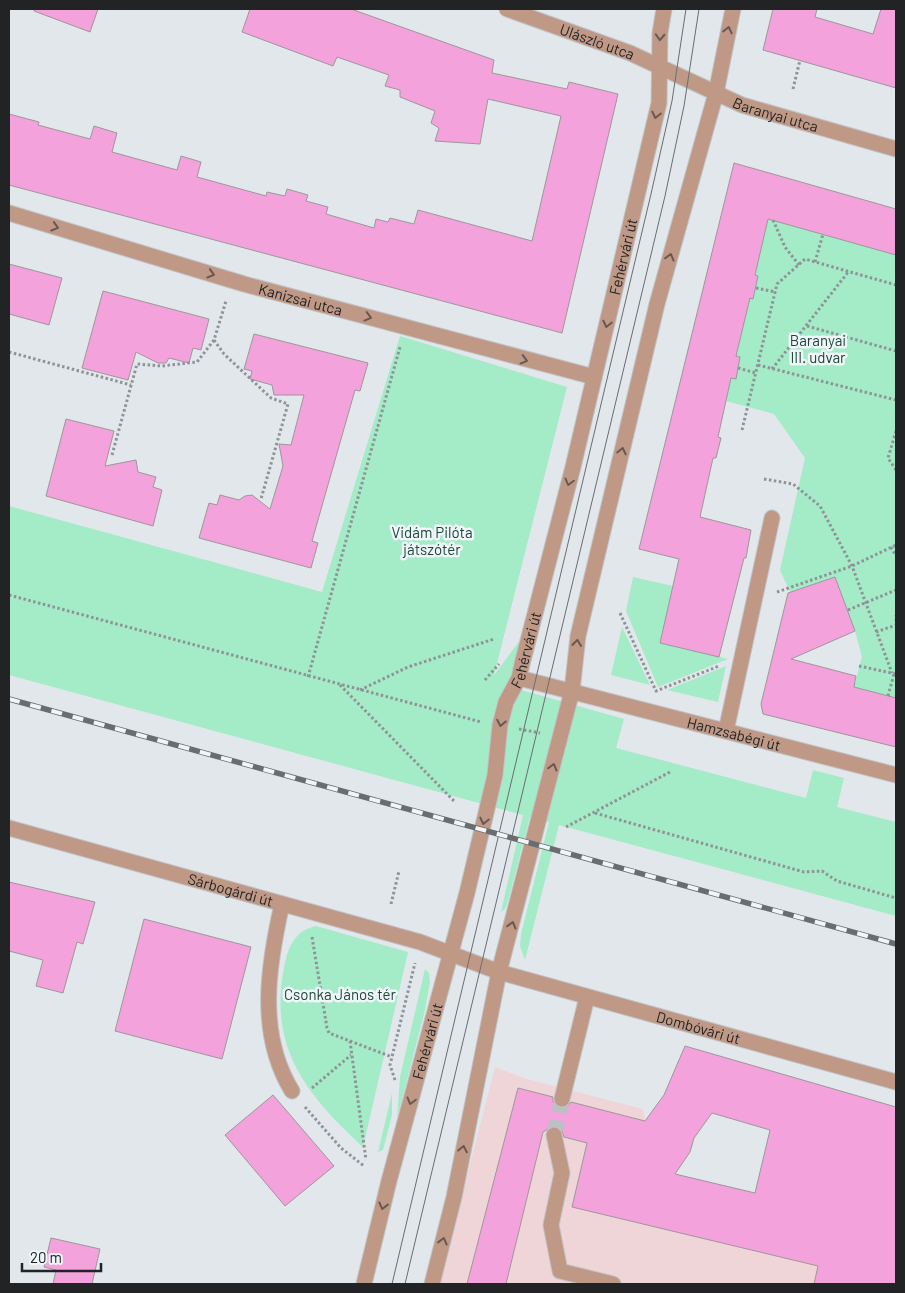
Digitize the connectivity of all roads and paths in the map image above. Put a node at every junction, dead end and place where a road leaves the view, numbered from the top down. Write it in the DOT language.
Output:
graph roads {
  1 [pos="506,9"];
  2 [pos="664,9"];
  3 [pos="733,9"];
  4 [pos="800,60"];
  5 [pos="659,66"];
  6 [pos="793,89"];
  7 [pos="716,93"];
  8 [pos="896,149"];
  9 [pos="9,213"];
  10 [pos="773,220"];
  11 [pos="823,234"];
  12 [pos="815,262"];
  13 [pos="799,265"];
  14 [pos="850,271"];
  15 [pos="896,285"];
  16 [pos="756,288"];
  17 [pos="776,292"];
  18 [pos="226,300"];
  19 [pos="807,326"];
  20 [pos="214,340"];
  21 [pos="400,347"];
  22 [pos="896,351"];
  23 [pos="9,352"];
  24 [pos="758,365"];
  25 [pos="738,368"];
  26 [pos="772,369"];
  27 [pos="756,373"];
  28 [pos="594,377"];
  29 [pos="131,385"];
  30 [pos="896,400"];
  31 [pos="742,430"];
  32 [pos="896,431"];
  33 [pos="112,456"];
  34 [pos="896,470"];
  35 [pos="764,479"];
  36 [pos="262,500"];
  37 [pos="772,518"];
  38 [pos="896,545"];
  39 [pos="892,548"];
  40 [pos="896,556"];
  41 [pos="852,566"];
  42 [pos="757,588"];
  43 [pos="896,590"];
  44 [pos="9,595"];
  45 [pos="866,603"];
  46 [pos="848,610"];
  47 [pos="620,613"];
  48 [pos="896,615"];
  49 [pos="876,632"];
  50 [pos="494,639"];
  51 [pos="742,656"];
  52 [pos="859,666"];
  53 [pos="894,674"];
  54 [pos="308,676"];
  55 [pos="519,678"];
  56 [pos="340,685"];
  57 [pos="360,690"];
  58 [pos="572,691"];
  59 [pos="888,696"];
  60 [pos="475,721"];
  61 [pos="500,725"];
  62 [pos="726,731"];
  63 [pos="561,738"];
  64 [pos="672,771"];
  65 [pos="896,775"];
  66 [pos="455,802"];
  67 [pos="595,812"];
  68 [pos="566,827"];
  69 [pos="9,828"];
  70 [pos="399,871"];
  71 [pos="896,898"];
  72 [pos="282,904"];
  73 [pos="391,904"];
  74 [pos="312,937"];
  75 [pos="420,942"];
  76 [pos="451,953"];
  77 [pos="499,972"];
  78 [pos="587,996"];
  79 [pos="350,1042"];
  80 [pos="351,1054"];
  81 [pos="392,1057"];
  82 [pos="390,1066"];
  83 [pos="896,1082"];
  84 [pos="296,1095"];
  85 [pos="562,1100"];
  86 [pos="554,1135"];
  87 [pos="366,1160"];
  88 [pos="364,1166"];
  89 [pos="364,1284"];
  90 [pos="432,1284"];
  91 [pos="613,1284"];
  1 -- 5 [label="street, Ulászló utca"];
  2 -- 5 [label="street, Fehérvári út, one-way"];
  7 -- 3 [label="street, one-way"];
  4 -- 6 [label="path"];
  5 -- 7 [label="street, Baranyai utca"];
  5 -- 28 [label="street, Fehérvári út, one-way"];
  7 -- 8 [label="street, Baranyai utca"];
  58 -- 7 [label="street, one-way"];
  9 -- 28 [label="street, Kanizsai utca, one-way"];
  10 -- 13 [label="path"];
  11 -- 12 [label="path"];
  12 -- 13 [label="path"];
  12 -- 14 [label="path"];
  13 -- 17 [label="path"];
  14 -- 15 [label="path"];
  14 -- 19 [label="path"];
  16 -- 17 [label="path"];
  17 -- 24 [label="path"];
  18 -- 20 [label="path"];
  19 -- 22 [label="path"];
  19 -- 26 [label="path"];
  20 -- 29 [label="path"];
  20 -- 36 [label="path"];
  21 -- 54 [label="path"];
  23 -- 29 [label="path"];
  24 -- 26 [label="path"];
  24 -- 27 [label="path"];
  25 -- 27 [label="path"];
  26 -- 30 [label="path"];
  27 -- 31 [label="path"];
  28 -- 55 [label="street, Fehérvári út, one-way"];
  29 -- 33 [label="path"];
  32 -- 34 [label="path"];
  35 -- 41 [label="path"];
  37 -- 42 [label="street"];
  38 -- 39 [label="path"];
  39 -- 40 [label="path"];
  39 -- 41 [label="path"];
  41 -- 42 [label="path"];
  41 -- 45 [label="path"];
  42 -- 51 [label="street"];
  43 -- 45 [label="path"];
  44 -- 54 [label="path"];
  45 -- 46 [label="path"];
  45 -- 49 [label="path"];
  47 -- 51 [label="path"];
  48 -- 49 [label="path"];
  49 -- 53 [label="path"];
  50 -- 57 [label="path"];
  51 -- 62 [label="street"];
  52 -- 53 [label="path"];
  53 -- 59 [label="path"];
  54 -- 56 [label="path"];
  55 -- 58 [label="street, Hamzsabégi út"];
  55 -- 61 [label="street, Fehérvári út, one-way"];
  56 -- 57 [label="path"];
  56 -- 66 [label="path"];
  57 -- 60 [label="path"];
  58 -- 62 [label="street, Hamzsabégi út"];
  58 -- 63 [label="street"];
  61 -- 63 [label="path"];
  61 -- 76 [label="street, Fehérvári út, one-way"];
  62 -- 65 [label="street, Hamzsabégi út"];
  77 -- 63 [label="street, one-way"];
  64 -- 67 [label="path"];
  67 -- 68 [label="path"];
  67 -- 71 [label="path"];
  69 -- 72 [label="street, Sárbogárdi út"];
  70 -- 73 [label="path"];
  72 -- 75 [label="street, Sárbogárdi út"];
  72 -- 84 [label="street"];
  74 -- 79 [label="path"];
  75 -- 76 [label="street, Sárbogárdi út"];
  75 -- 81 [label="path"];
  76 -- 77 [label="street, Sárbogárdi út"];
  76 -- 89 [label="street, Fehérvári út, one-way"];
  77 -- 78 [label="street, Dombóvári út"];
  90 -- 77 [label="street, one-way"];
  78 -- 83 [label="street, Dombóvári út"];
  78 -- 85 [label="street"];
  79 -- 80 [label="path"];
  79 -- 81 [label="path"];
  80 -- 84 [label="path"];
  80 -- 87 [label="path"];
  81 -- 82 [label="path"];
  84 -- 88 [label="path"];
  86 -- 91 [label="street"];
}
